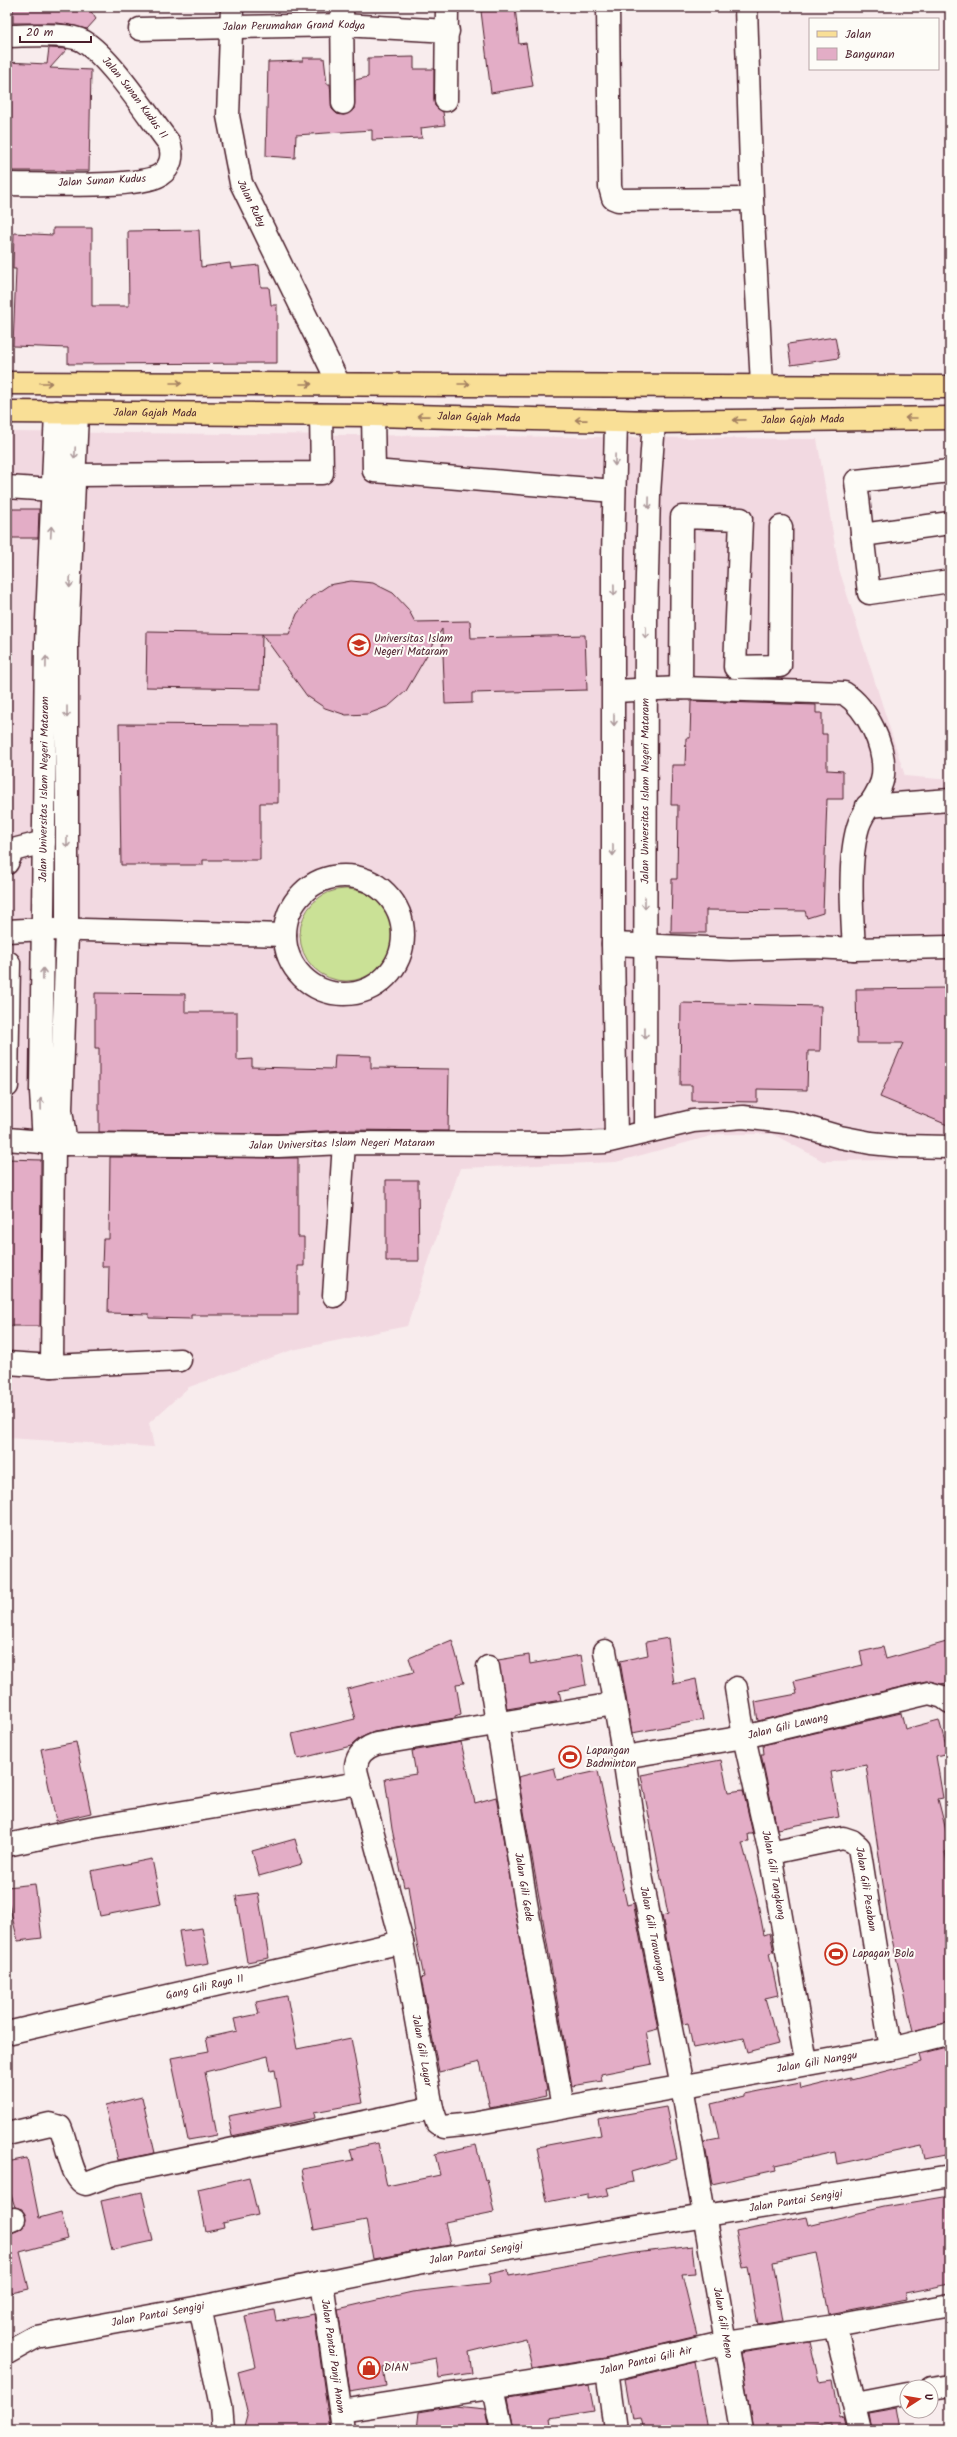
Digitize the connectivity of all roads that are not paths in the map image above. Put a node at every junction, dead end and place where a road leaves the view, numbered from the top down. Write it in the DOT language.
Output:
graph roads {
  1 [pos="447,7"];
  2 [pos="608,7"];
  3 [pos="746,7"];
  4 [pos="343,16"];
  5 [pos="232,17"];
  6 [pos="140,29"];
  7 [pos="448,31"];
  8 [pos="7,36"];
  9 [pos="446,100"];
  10 [pos="343,103"];
  11 [pos="169,143"];
  12 [pos="7,184"];
  13 [pos="752,199"];
  14 [pos="7,383"];
  15 [pos="339,384"];
  16 [pos="762,385"];
  17 [pos="852,386"];
  18 [pos="950,386"];
  19 [pos="7,412"];
  20 [pos="66,413"];
  21 [pos="321,415"];
  22 [pos="373,415"];
  23 [pos="853,418"];
  24 [pos="950,418"];
  25 [pos="616,421"];
  26 [pos="654,422"];
  27 [pos="950,471"];
  28 [pos="74,475"];
  29 [pos="7,487"];
  30 [pos="53,490"];
  31 [pos="614,491"];
  32 [pos="950,523"];
  33 [pos="781,527"];
  34 [pos="862,535"];
  35 [pos="950,581"];
  36 [pos="681,688"];
  37 [pos="645,690"];
  38 [pos="614,691"];
  39 [pos="950,800"];
  40 [pos="867,806"];
  41 [pos="44,842"];
  42 [pos="7,863"];
  43 [pos="44,929"];
  44 [pos="7,931"];
  45 [pos="67,931"];
  46 [pos="285,935"];
  47 [pos="613,944"];
  48 [pos="645,944"];
  49 [pos="950,947"];
  50 [pos="854,949"];
  51 [pos="7,962"];
  52 [pos="7,1086"];
  53 [pos="645,1131"];
  54 [pos="616,1138"];
  55 [pos="7,1139"];
  56 [pos="55,1143"];
  57 [pos="344,1143"];
  58 [pos="950,1147"];
  59 [pos="334,1296"];
  60 [pos="180,1360"];
  61 [pos="7,1363"];
  62 [pos="52,1366"];
  63 [pos="605,1651"];
  64 [pos="488,1667"];
  65 [pos="736,1688"];
  66 [pos="950,1702"];
  67 [pos="614,1704"];
  68 [pos="498,1724"];
  69 [pos="744,1737"];
  70 [pos="624,1757"];
  71 [pos="359,1783"];
  72 [pos="7,1845"];
  73 [pos="770,1852"];
  74 [pos="402,1942"];
  75 [pos="7,2033"];
  76 [pos="950,2034"];
  77 [pos="891,2049"];
  78 [pos="806,2062"];
  79 [pos="682,2086"];
  80 [pos="563,2106"];
  81 [pos="432,2108"];
  82 [pos="7,2134"];
  83 [pos="950,2176"];
  84 [pos="703,2216"];
  85 [pos="322,2282"];
  86 [pos="950,2305"];
  87 [pos="200,2308"];
  88 [pos="835,2326"];
  89 [pos="727,2342"];
  90 [pos="7,2353"];
  91 [pos="606,2370"];
  92 [pos="950,2385"];
  93 [pos="939,2387"];
  94 [pos="493,2388"];
  95 [pos="899,2395"];
  96 [pos="855,2403"];
  97 [pos="342,2421"];
  98 [pos="223,2430"];
  99 [pos="502,2430"];
  100 [pos="615,2430"];
  101 [pos="741,2430"];
  102 [pos="860,2430"];
  1 -- 7 [label="street"];
  2 -- 13 [label="street"];
  3 -- 13 [label="street"];
  4 -- 5 [label="street, Jalan Perumahan Grand Kodya"];
  4 -- 7 [label="street, Jalan Perumahan Grand Kodya"];
  4 -- 10 [label="street"];
  5 -- 6 [label="street, Jalan Perumahan Grand Kodya"];
  5 -- 15 [label="street, Jalan Ruby"];
  7 -- 9 [label="street"];
  8 -- 11 [label="street, Jalan Sunan Kudus II"];
  11 -- 12 [label="street, Jalan Sunan Kudus"];
  13 -- 16 [label="street"];
  14 -- 15 [label="main road, one-way"];
  15 -- 16 [label="main road, one-way"];
  16 -- 17 [label="main road"];
  17 -- 18 [label="main road"];
  17 -- 23 [label="main road"];
  19 -- 20 [label="main road, Jalan Gajah Mada"];
  20 -- 21 [label="main road, Jalan Gajah Mada"];
  20 -- 28 [label="street, Jalan Universitas Islam Negeri Mataram, one-way"];
  20 -- 30 [label="street, Jalan Universitas Islam Negeri Mataram"];
  21 -- 22 [label="main road, Jalan Gajah Mada"];
  21 -- 28 [label="street"];
  25 -- 22 [label="main road, Jalan Gajah Mada, one-way"];
  22 -- 31 [label="street"];
  24 -- 23 [label="main road, Jalan Gajah Mada, one-way"];
  23 -- 26 [label="main road, Jalan Gajah Mada, one-way"];
  25 -- 26 [label="main road, Jalan Gajah Mada"];
  25 -- 31 [label="street, one-way"];
  26 -- 37 [label="street, Jalan Universitas Islam Negeri Mataram, one-way"];
  27 -- 34 [label="street"];
  28 -- 45 [label="street, Jalan Universitas Islam Negeri Mataram, one-way"];
  29 -- 30 [label="street"];
  41 -- 30 [label="street, Jalan Universitas Islam Negeri Mataram, one-way"];
  31 -- 38 [label="street, one-way"];
  32 -- 34 [label="street"];
  33 -- 36 [label="street"];
  34 -- 35 [label="street"];
  36 -- 37 [label="street"];
  36 -- 40 [label="street"];
  37 -- 38 [label="street"];
  37 -- 48 [label="street, Jalan Universitas Islam Negeri Mataram, one-way"];
  38 -- 47 [label="street, one-way"];
  39 -- 40 [label="street"];
  40 -- 50 [label="street"];
  41 -- 42 [label="street"];
  41 -- 43 [label="street, Jalan Universitas Islam Negeri Mataram"];
  43 -- 44 [label="street"];
  43 -- 45 [label="street"];
  56 -- 43 [label="street, Jalan Universitas Islam Negeri Mataram, one-way"];
  45 -- 46 [label="street"];
  45 -- 56 [label="street, Jalan Universitas Islam Negeri Mataram"];
  46 -- 46 [label="street"];
  47 -- 48 [label="street"];
  47 -- 54 [label="street"];
  48 -- 50 [label="street"];
  48 -- 53 [label="street, Jalan Universitas Islam Negeri Mataram, one-way"];
  49 -- 50 [label="street"];
  51 -- 52 [label="street"];
  53 -- 54 [label="street, Jalan Universitas Islam Negeri Mataram"];
  53 -- 58 [label="street"];
  54 -- 57 [label="street, Jalan Universitas Islam Negeri Mataram"];
  55 -- 56 [label="street"];
  56 -- 57 [label="street, Jalan Universitas Islam Negeri Mataram"];
  56 -- 62 [label="street"];
  57 -- 59 [label="street"];
  60 -- 62 [label="street"];
  61 -- 62 [label="street"];
  63 -- 67 [label="street, Jalan Gili Trawangan"];
  64 -- 68 [label="street, Jalan Gili Gede"];
  65 -- 69 [label="street, Jalan Gili Tangkong"];
  66 -- 69 [label="street, Jalan Gili Lawang"];
  67 -- 68 [label="street"];
  67 -- 70 [label="street, Jalan Gili Trawangan"];
  68 -- 71 [label="street, Jalan Gili Layar"];
  68 -- 80 [label="street, Jalan Gili Gede"];
  69 -- 70 [label="street, Jalan Gili Lawang"];
  69 -- 73 [label="street, Jalan Gili Tangkong"];
  70 -- 79 [label="street, Jalan Gili Trawangan"];
  71 -- 72 [label="street"];
  71 -- 74 [label="street, Jalan Gili Layar"];
  73 -- 77 [label="street, Jalan Gili Pesaban"];
  73 -- 78 [label="street, Jalan Gili Tangkong"];
  74 -- 75 [label="street, Gang Gili Raya II"];
  74 -- 81 [label="street, Jalan Gili Layar"];
  76 -- 77 [label="street, Jalan Gili Nanggu"];
  77 -- 78 [label="street, Jalan Gili Nanggu"];
  78 -- 79 [label="street, Jalan Gili Nanggu"];
  79 -- 80 [label="street, Jalan Gili Layar"];
  79 -- 84 [label="street, Jalan Gili Trawangan"];
  80 -- 81 [label="street, Jalan Gili Layar"];
  81 -- 82 [label="street"];
  83 -- 84 [label="street, Jalan Pantai Sengigi"];
  84 -- 85 [label="street, Jalan Pantai Sengigi"];
  84 -- 89 [label="street, Jalan Gili Meno"];
  85 -- 87 [label="street, Jalan Pantai Sengigi"];
  85 -- 97 [label="street, Jalan Pantai Panji Anom"];
  86 -- 88 [label="street, Jalan Pantai Gili Air"];
  87 -- 90 [label="street, Jalan Pantai Sengigi"];
  87 -- 98 [label="street"];
  88 -- 89 [label="street, Jalan Pantai Gili Air"];
  88 -- 96 [label="street"];
  89 -- 91 [label="street, Jalan Pantai Gili Air"];
  89 -- 101 [label="street, Jalan Gili Meno"];
  91 -- 94 [label="street, Jalan Pantai Gili Air"];
  91 -- 100 [label="street"];
  92 -- 93 [label="street"];
  94 -- 97 [label="street, Jalan Pantai Gili Air"];
  94 -- 99 [label="street"];
  95 -- 96 [label="street"];
  96 -- 102 [label="street"];
}
